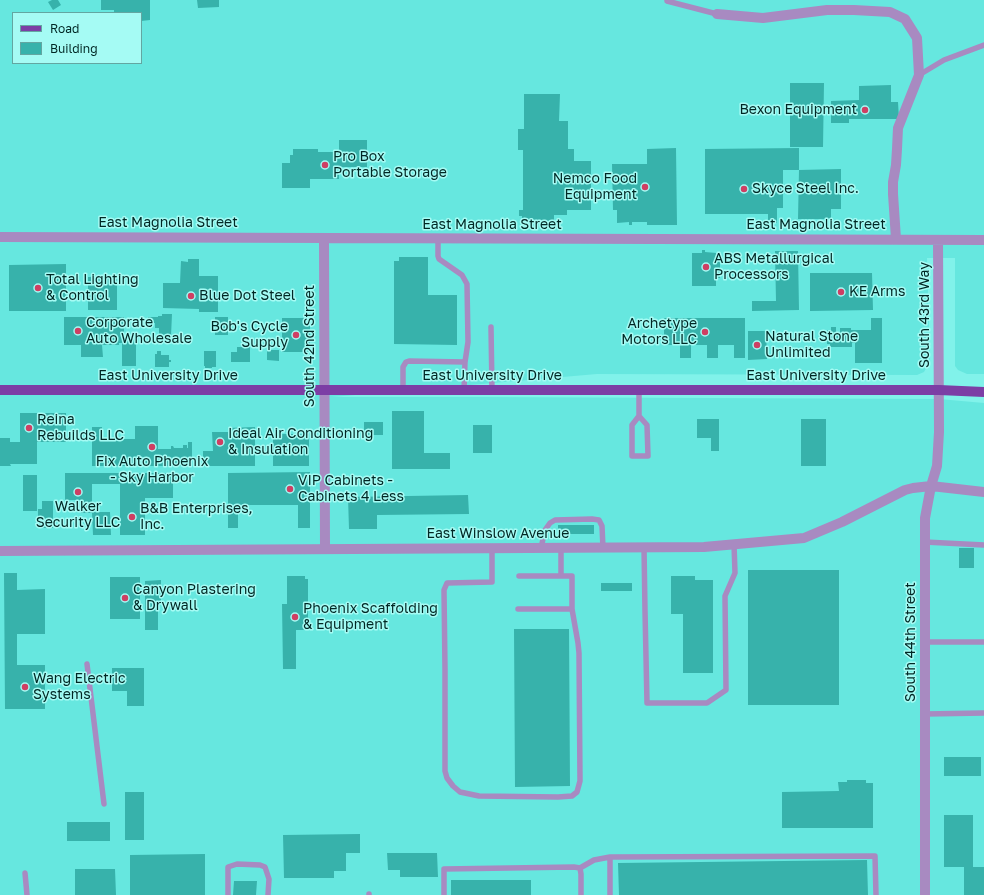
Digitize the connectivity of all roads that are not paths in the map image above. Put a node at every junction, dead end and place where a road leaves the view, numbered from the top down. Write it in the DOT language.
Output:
graph roads {
  1 [pos="667,0"];
  2 [pos="717,14"];
  3 [pos="984,45"];
  4 [pos="919,75"];
  5 [pos="0,237"];
  6 [pos="324,238"];
  7 [pos="438,238"];
  8 [pos="896,239"];
  9 [pos="938,240"];
  10 [pos="984,240"];
  11 [pos="491,326"];
  12 [pos="464,362"];
  13 [pos="0,390"];
  14 [pos="324,390"];
  15 [pos="403,390"];
  16 [pos="464,390"];
  17 [pos="492,390"];
  18 [pos="639,390"];
  19 [pos="939,390"];
  20 [pos="984,392"];
  21 [pos="639,416"];
  22 [pos="931,486"];
  23 [pos="984,492"];
  24 [pos="925,542"];
  25 [pos="734,544"];
  26 [pos="984,545"];
  27 [pos="644,547"];
  28 [pos="492,548"];
  29 [pos="541,548"];
  30 [pos="561,548"];
  31 [pos="602,548"];
  32 [pos="325,549"];
  33 [pos="0,551"];
  34 [pos="519,576"];
  35 [pos="561,576"];
  36 [pos="572,609"];
  37 [pos="518,610"];
  38 [pos="925,642"];
  39 [pos="984,642"];
  40 [pos="87,664"];
  41 [pos="984,713"];
  42 [pos="925,714"];
  43 [pos="104,804"];
  44 [pos="610,857"];
  45 [pos="580,868"];
  46 [pos="25,873"];
  47 [pos="27,895"];
  48 [pos="228,895"];
  49 [pos="268,895"];
  50 [pos="444,895"];
  51 [pos="581,895"];
  52 [pos="610,895"];
  53 [pos="876,895"];
  54 [pos="926,895"];
  1 -- 2 [label="lane"];
  2 -- 4 [label="street"];
  3 -- 4 [label="lane"];
  4 -- 8 [label="street"];
  5 -- 6 [label="street, East Magnolia Street"];
  6 -- 7 [label="street, East Magnolia Street"];
  6 -- 14 [label="street, South 42nd Street"];
  7 -- 8 [label="street, East Magnolia Street"];
  7 -- 12 [label="lane"];
  8 -- 9 [label="street, East Magnolia Street"];
  9 -- 10 [label="street, East Magnolia Street"];
  9 -- 19 [label="street, South 43rd Way"];
  11 -- 17 [label="lane"];
  12 -- 15 [label="lane"];
  12 -- 16 [label="lane"];
  13 -- 14 [label="main road, East University Drive"];
  14 -- 15 [label="main road, East University Drive"];
  14 -- 32 [label="street, South 42nd Street"];
  15 -- 16 [label="main road, East University Drive"];
  16 -- 17 [label="main road, East University Drive"];
  17 -- 18 [label="main road, East University Drive"];
  18 -- 19 [label="main road, East University Drive"];
  18 -- 21 [label="lane"];
  19 -- 20 [label="main road, East University Drive"];
  19 -- 22 [label="street, South 44th Street"];
  21 -- 21 [label="lane"];
  22 -- 23 [label="street, East Winslow Avenue"];
  22 -- 24 [label="street, South 44th Street"];
  22 -- 25 [label="street, East Winslow Avenue"];
  24 -- 26 [label="lane"];
  24 -- 38 [label="street, South 44th Street"];
  25 -- 27 [label="street, East Winslow Avenue"];
  25 -- 27 [label="lane"];
  27 -- 31 [label="street, East Winslow Avenue"];
  28 -- 29 [label="street, East Winslow Avenue"];
  28 -- 32 [label="street, East Winslow Avenue"];
  28 -- 36 [label="lane"];
  29 -- 30 [label="street, East Winslow Avenue"];
  29 -- 31 [label="lane"];
  30 -- 31 [label="street, East Winslow Avenue"];
  30 -- 35 [label="lane"];
  32 -- 33 [label="street, East Winslow Avenue"];
  34 -- 35 [label="lane"];
  35 -- 36 [label="lane"];
  36 -- 37 [label="lane"];
  38 -- 39 [label="lane"];
  38 -- 42 [label="street, South 44th Street"];
  40 -- 43 [label="lane"];
  41 -- 42 [label="lane"];
  42 -- 54 [label="street, South 44th Street"];
  44 -- 45 [label="lane"];
  44 -- 52 [label="lane"];
  44 -- 53 [label="lane"];
  45 -- 50 [label="lane"];
  45 -- 51 [label="lane"];
  46 -- 47 [label="lane"];
  48 -- 49 [label="lane"];
}
